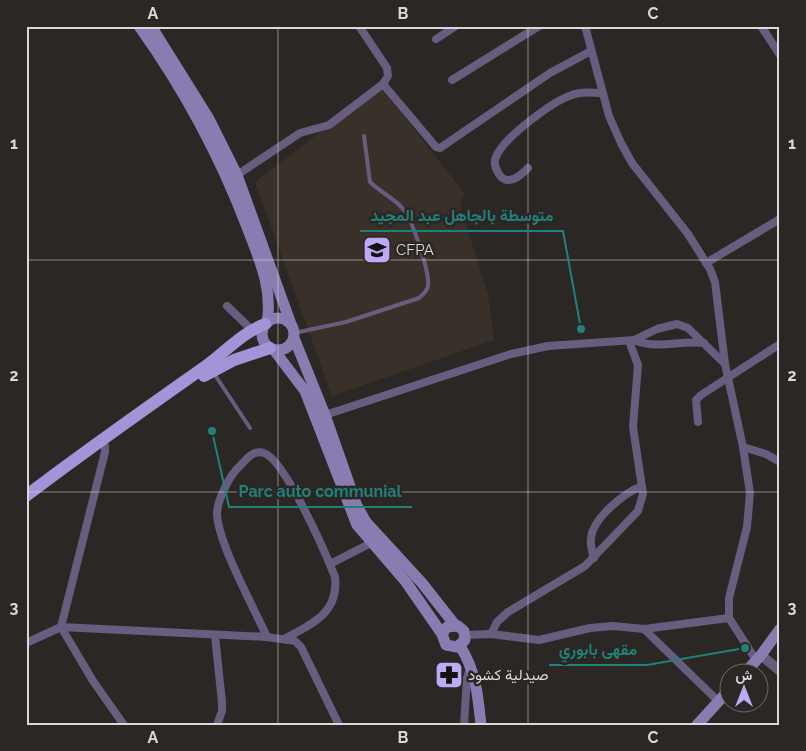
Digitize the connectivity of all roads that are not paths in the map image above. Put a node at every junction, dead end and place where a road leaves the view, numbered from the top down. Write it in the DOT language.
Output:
graph roads {
  1 [pos="139,26"];
  2 [pos="150,26"];
  3 [pos="359,26"];
  4 [pos="456,26"];
  5 [pos="539,26"];
  6 [pos="585,26"];
  7 [pos="761,26"];
  8 [pos="436,39"];
  9 [pos="591,51"];
  10 [pos="780,55"];
  11 [pos="452,80"];
  12 [pos="384,84"];
  13 [pos="603,94"];
  14 [pos="364,136"];
  15 [pos="528,168"];
  16 [pos="237,175"];
  17 [pos="780,219"];
  18 [pos="706,263"];
  19 [pos="227,306"];
  20 [pos="266,324"];
  21 [pos="252,330"];
  22 [pos="293,332"];
  23 [pos="631,340"];
  24 [pos="704,343"];
  25 [pos="780,344"];
  26 [pos="272,349"];
  27 [pos="725,364"];
  28 [pos="210,368"];
  29 [pos="728,375"];
  30 [pos="321,416"];
  31 [pos="698,422"];
  32 [pos="250,428"];
  33 [pos="104,442"];
  34 [pos="744,447"];
  35 [pos="780,462"];
  36 [pos="642,486"];
  37 [pos="26,496"];
  38 [pos="26,506"];
  39 [pos="375,540"];
  40 [pos="594,558"];
  41 [pos="330,564"];
  42 [pos="729,618"];
  43 [pos="455,625"];
  44 [pos="61,627"];
  45 [pos="780,629"];
  46 [pos="644,630"];
  47 [pos="442,634"];
  48 [pos="492,634"];
  49 [pos="465,635"];
  50 [pos="215,636"];
  51 [pos="267,637"];
  52 [pos="284,639"];
  53 [pos="26,643"];
  54 [pos="460,646"];
  55 [pos="759,658"];
  56 [pos="753,664"];
  57 [pos="471,666"];
  58 [pos="780,671"];
  59 [pos="718,701"];
  60 [pos="718,703"];
  61 [pos="124,725"];
  62 [pos="217,725"];
  63 [pos="339,725"];
  64 [pos="464,725"];
  65 [pos="482,725"];
  66 [pos="697,725"];
  1 -- 20 [label="main road"];
  2 -- 16 [label="main road"];
  3 -- 12 [label="street"];
  4 -- 8 [label="street"];
  5 -- 11 [label="street"];
  6 -- 9 [label="street"];
  7 -- 10 [label="street"];
  9 -- 12 [label="street"];
  9 -- 13 [label="street"];
  12 -- 16 [label="street"];
  13 -- 15 [label="street"];
  13 -- 18 [label="street"];
  14 -- 22 [label="lane"];
  16 -- 22 [label="main road"];
  17 -- 18 [label="street"];
  18 -- 27 [label="street"];
  19 -- 21 [label="street"];
  20 -- 21 [label="main road"];
  20 -- 22 [label="main road"];
  20 -- 26 [label="main road"];
  21 -- 28 [label="main road"];
  22 -- 26 [label="main road"];
  22 -- 30 [label="main road"];
  23 -- 24 [label="street"];
  23 -- 24 [label="street"];
  23 -- 30 [label="street"];
  23 -- 36 [label="street"];
  24 -- 27 [label="street"];
  25 -- 29 [label="street"];
  26 -- 28 [label="main road"];
  26 -- 30 [label="main road"];
  27 -- 29 [label="street"];
  28 -- 32 [label="lane"];
  28 -- 33 [label="main road"];
  29 -- 31 [label="street"];
  29 -- 34 [label="street"];
  30 -- 39 [label="main road"];
  33 -- 37 [label="main road"];
  33 -- 38 [label="main road"];
  33 -- 44 [label="street"];
  34 -- 35 [label="street"];
  34 -- 42 [label="street"];
  36 -- 40 [label="street"];
  36 -- 40 [label="street"];
  39 -- 41 [label="street"];
  39 -- 43 [label="main road"];
  39 -- 47 [label="main road"];
  40 -- 48 [label="street"];
  41 -- 51 [label="street"];
  41 -- 52 [label="street"];
  42 -- 46 [label="street"];
  42 -- 55 [label="street"];
  43 -- 47 [label="main road"];
  43 -- 49 [label="main road"];
  44 -- 50 [label="street"];
  44 -- 53 [label="street"];
  44 -- 61 [label="street"];
  45 -- 55 [label="main road"];
  46 -- 48 [label="street"];
  46 -- 59 [label="street"];
  47 -- 54 [label="main road"];
  48 -- 49 [label="street"];
  49 -- 54 [label="main road"];
  50 -- 51 [label="street"];
  50 -- 62 [label="street"];
  51 -- 52 [label="street"];
  52 -- 63 [label="street"];
  54 -- 57 [label="main road"];
  55 -- 56 [label="main road"];
  55 -- 58 [label="street"];
  57 -- 64 [label="street"];
  57 -- 65 [label="main road"];
  60 -- 66 [label="main road"];
}
